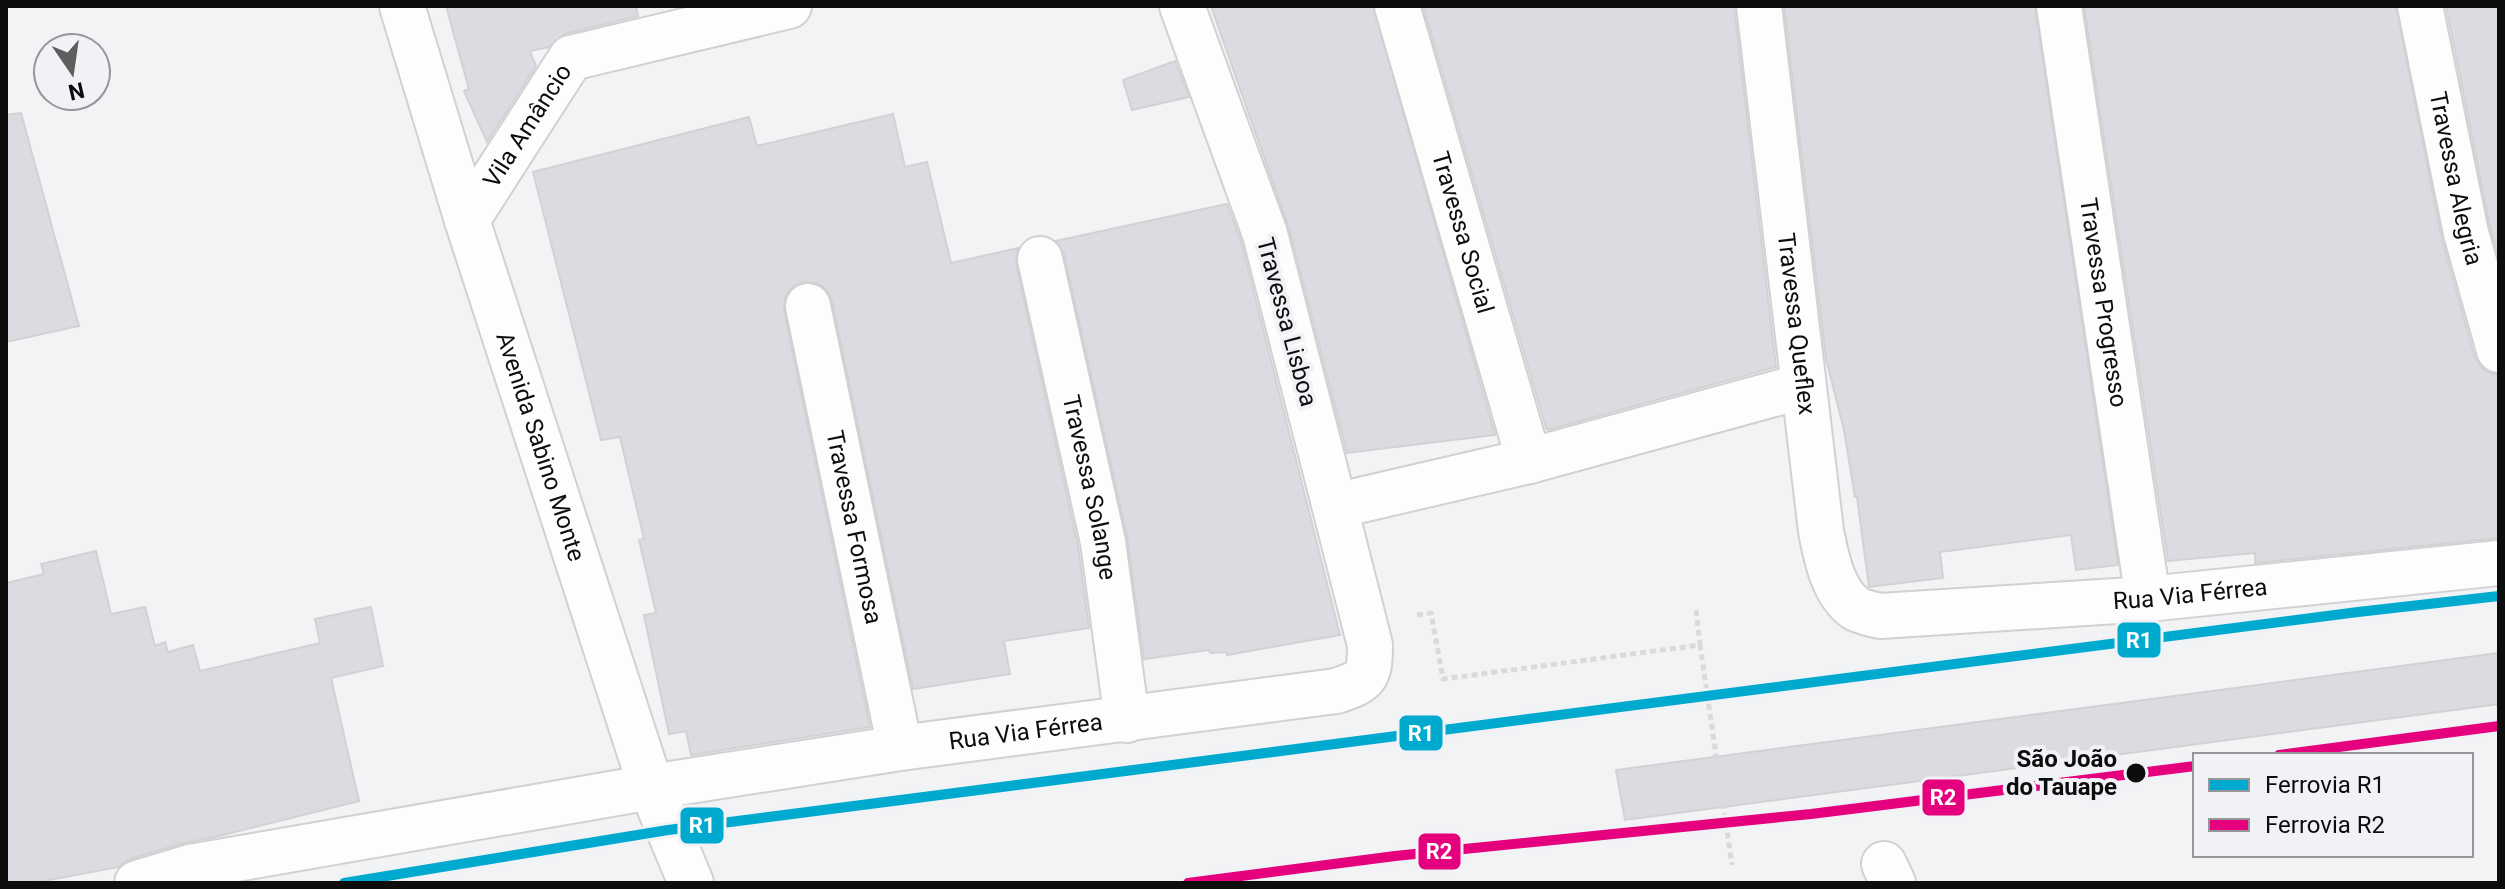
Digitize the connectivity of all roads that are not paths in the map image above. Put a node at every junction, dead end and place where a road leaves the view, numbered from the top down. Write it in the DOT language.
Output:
graph roads {
  1 [pos="402,6"];
  2 [pos="1182,6"];
  3 [pos="1397,6"];
  4 [pos="1759,6"];
  5 [pos="2059,6"];
  6 [pos="2420,6"];
  7 [pos="774,8"];
  8 [pos="467,220"];
  9 [pos="1040,259"];
  10 [pos="808,306"];
  11 [pos="2499,350"];
  12 [pos="1803,386"];
  13 [pos="1529,461"];
  14 [pos="1335,506"];
  15 [pos="2499,563"];
  16 [pos="2148,599"];
  17 [pos="1880,616"];
  18 [pos="1367,634"];
  19 [pos="1127,720"];
  20 [pos="900,748"];
  21 [pos="651,787"];
  22 [pos="137,883"];
  23 [pos="691,883"];
  1 -- 8 [label="street, Avenida Sabino Monte"];
  2 -- 14 [label="street, Travessa Lisboa"];
  3 -- 13 [label="street, Travessa Social"];
  4 -- 12 [label="street, Travessa Queflex"];
  5 -- 16 [label="street, Travessa Progresso"];
  6 -- 11 [label="street, Travessa Alegria"];
  7 -- 8 [label="street, Vila Amâncio"];
  8 -- 21 [label="street, Avenida Sabino Monte"];
  9 -- 19 [label="street, Travessa Solange"];
  10 -- 20 [label="street, Travessa Formosa"];
  12 -- 13 [label="street"];
  12 -- 17 [label="street, Travessa Queflex"];
  13 -- 14 [label="street"];
  14 -- 18 [label="street, Travessa Lisboa"];
  15 -- 16 [label="street, Rua Via Férrea"];
  16 -- 17 [label="street, Rua Via Férrea"];
  18 -- 19 [label="street, Rua Via Férrea"];
  19 -- 20 [label="street, Rua Via Férrea"];
  20 -- 21 [label="street, Rua Via Férrea"];
  21 -- 22 [label="street, Rua Via Férrea"];
  21 -- 23 [label="street, Avenida Sabino Monte"];
}
